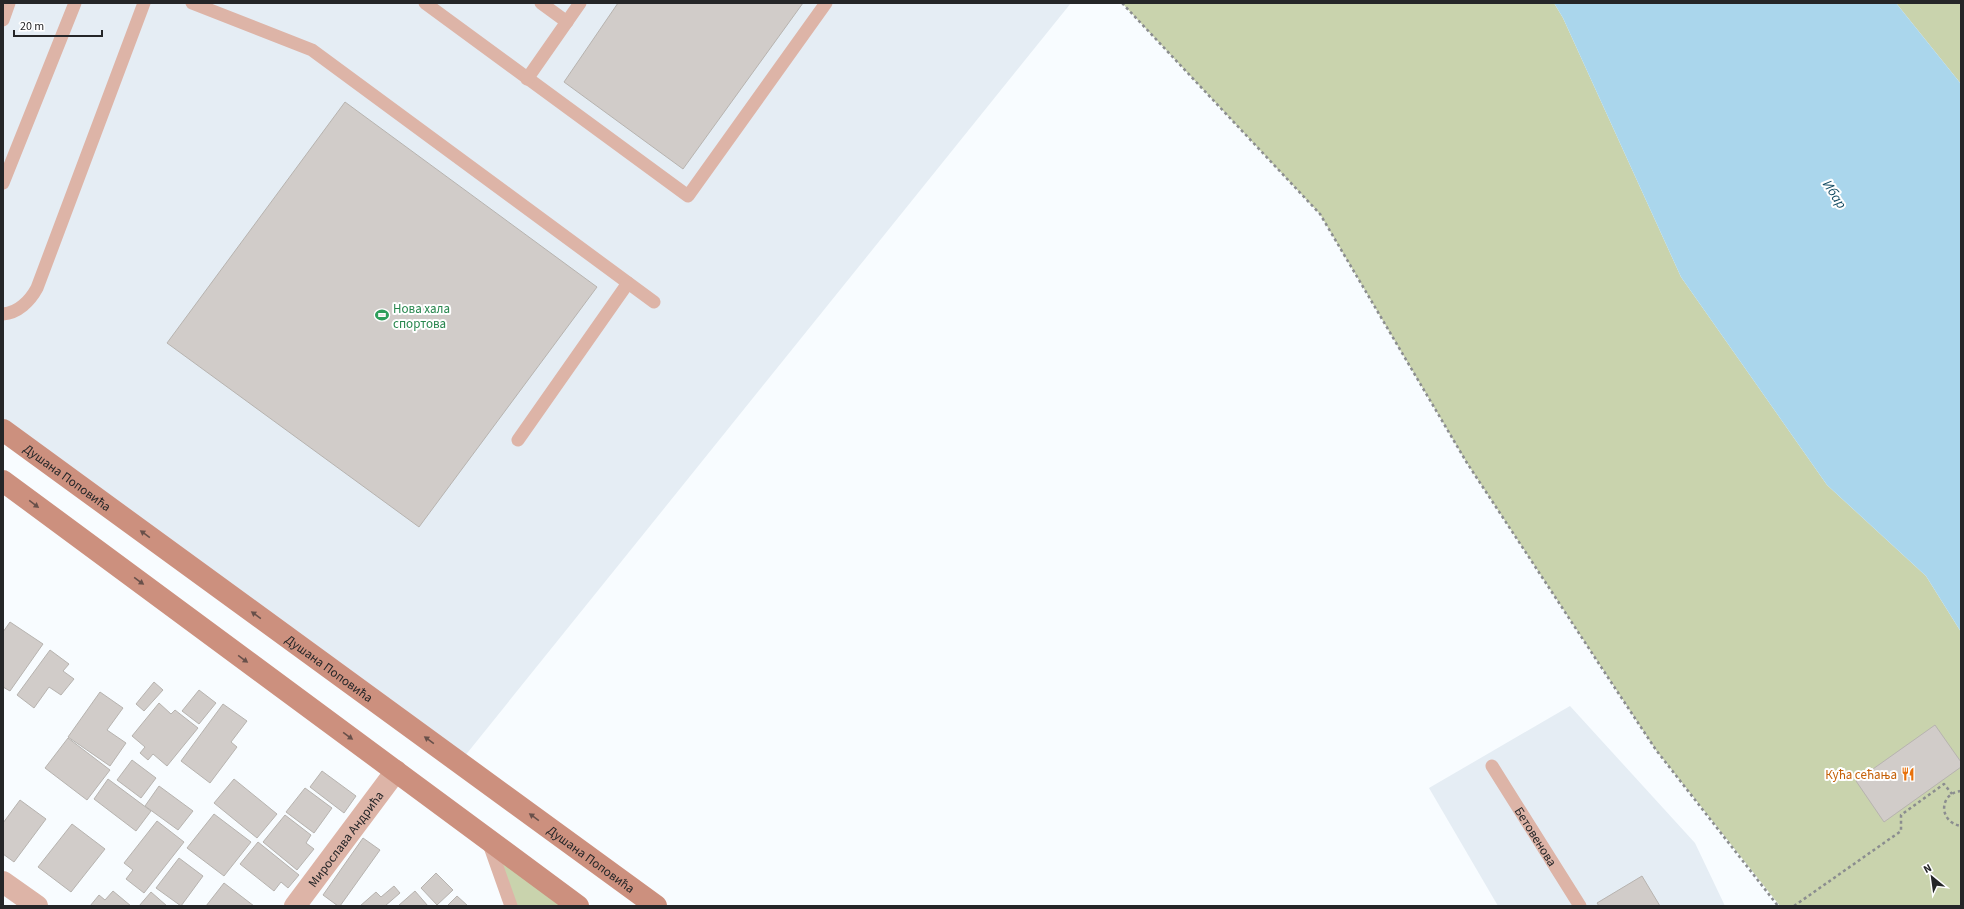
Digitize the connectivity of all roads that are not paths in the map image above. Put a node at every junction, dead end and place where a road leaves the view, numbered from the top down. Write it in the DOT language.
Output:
graph roads {
  1 [pos="9,3"];
  2 [pos="75,3"];
  3 [pos="144,3"];
  4 [pos="192,3"];
  5 [pos="425,3"];
  6 [pos="541,3"];
  7 [pos="580,3"];
  8 [pos="826,3"];
  9 [pos="3,20"];
  10 [pos="567,22"];
  11 [pos="527,79"];
  12 [pos="3,183"];
  13 [pos="628,283"];
  14 [pos="654,302"];
  15 [pos="3,314"];
  16 [pos="3,430"];
  17 [pos="518,440"];
  18 [pos="3,481"];
  19 [pos="1492,766"];
  20 [pos="396,771"];
  21 [pos="486,838"];
  22 [pos="3,882"];
  23 [pos="37,906"];
  24 [pos="295,906"];
  25 [pos="511,906"];
  26 [pos="578,906"];
  27 [pos="656,906"];
  28 [pos="1580,906"];
  1 -- 9 [label="lane"];
  2 -- 12 [label="lane"];
  3 -- 15 [label="lane"];
  4 -- 13 [label="lane"];
  5 -- 11 [label="lane"];
  6 -- 10 [label="lane"];
  7 -- 10 [label="lane"];
  8 -- 11 [label="lane"];
  10 -- 11 [label="lane"];
  13 -- 14 [label="lane"];
  13 -- 17 [label="lane"];
  27 -- 16 [label="main road, Душана Поповића, one-way"];
  18 -- 20 [label="main road, one-way"];
  19 -- 28 [label="lane, Бетовенова"];
  20 -- 21 [label="main road"];
  20 -- 24 [label="street, Мирослава Андрића"];
  21 -- 25 [label="lane"];
  21 -- 26 [label="main road"];
  22 -- 23 [label="street"];
}
